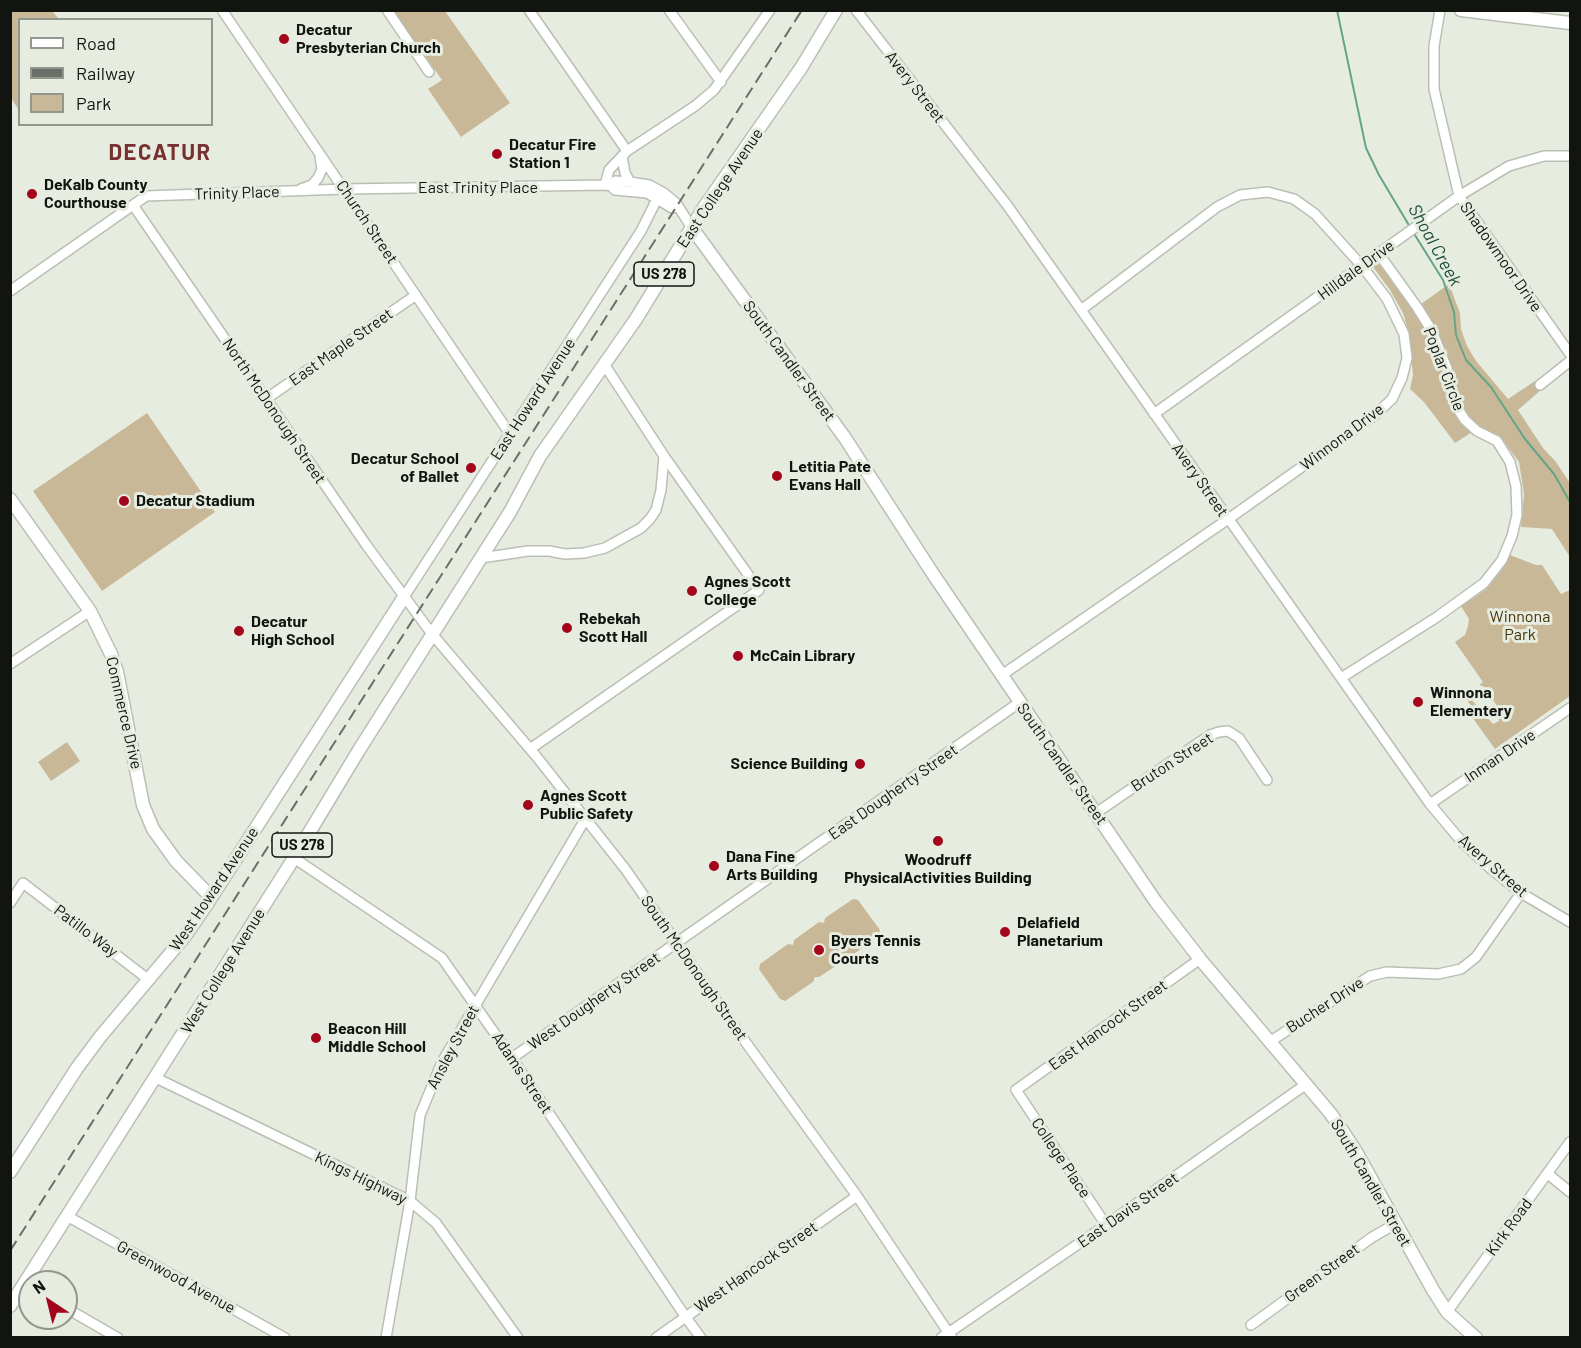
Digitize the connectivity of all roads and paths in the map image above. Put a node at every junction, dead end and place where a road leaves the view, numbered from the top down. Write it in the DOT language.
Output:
graph roads {
  1 [pos="222,10"];
  2 [pos="387,10"];
  3 [pos="529,10"];
  4 [pos="669,10"];
  5 [pos="770,10"];
  6 [pos="836,10"];
  7 [pos="856,10"];
  8 [pos="1440,10"];
  9 [pos="1461,10"];
  10 [pos="1570,23"];
  11 [pos="429,72"];
  12 [pos="722,82"];
  13 [pos="319,152"];
  14 [pos="624,154"];
  15 [pos="1570,156"];
  16 [pos="630,182"];
  17 [pos="608,185"];
  18 [pos="345,189"];
  19 [pos="294,191"];
  20 [pos="1459,196"];
  21 [pos="657,199"];
  22 [pos="133,205"];
  23 [pos="677,207"];
  24 [pos="692,228"];
  25 [pos="1379,254"];
  26 [pos="1362,266"];
  27 [pos="10,291"];
  28 [pos="416,295"];
  29 [pos="1081,310"];
  30 [pos="1570,354"];
  31 [pos="1570,361"];
  32 [pos="604,364"];
  33 [pos="1539,385"];
  34 [pos="266,399"];
  35 [pos="1154,414"];
  36 [pos="510,434"];
  37 [pos="664,456"];
  38 [pos="10,499"];
  39 [pos="1228,519"];
  40 [pos="481,558"];
  41 [pos="404,597"];
  42 [pos="90,611"];
  43 [pos="417,614"];
  44 [pos="432,634"];
  45 [pos="10,664"];
  46 [pos="1002,675"];
  47 [pos="1341,678"];
  48 [pos="1020,702"];
  49 [pos="1570,708"];
  50 [pos="530,749"];
  51 [pos="1267,780"];
  52 [pos="1430,804"];
  53 [pos="1096,813"];
  54 [pos="586,818"];
  55 [pos="294,858"];
  56 [pos="1521,893"];
  57 [pos="211,897"];
  58 [pos="10,903"];
  59 [pos="1570,922"];
  60 [pos="677,944"];
  61 [pos="1200,959"];
  62 [pos="149,980"];
  63 [pos="475,1005"];
  64 [pos="1271,1041"];
  65 [pos="512,1058"];
  66 [pos="156,1078"];
  67 [pos="1305,1085"];
  68 [pos="1016,1090"];
  69 [pos="1570,1142"];
  70 [pos="10,1172"];
  71 [pos="1548,1174"];
  72 [pos="1570,1192"];
  73 [pos="857,1196"];
  74 [pos="410,1201"];
  75 [pos="68,1216"];
  76 [pos="1395,1224"];
  77 [pos="1106,1225"];
  78 [pos="36,1270"];
  79 [pos="1447,1312"];
  80 [pos="78,1315"];
  81 [pos="685,1316"];
  82 [pos="1251,1325"];
  83 [pos="947,1336"];
  84 [pos="118,1338"];
  85 [pos="285,1338"];
  86 [pos="386,1338"];
  87 [pos="518,1338"];
  88 [pos="656,1338"];
  89 [pos="701,1338"];
  90 [pos="1476,1338"];
  1 -- 13 [label="street, Church Street"];
  2 -- 11 [label="street"];
  3 -- 14 [label="street"];
  4 -- 12 [label="street"];
  5 -- 12 [label="street"];
  6 -- 24 [label="main road, East College Avenue / US 278"];
  7 -- 29 [label="street, Avery Street"];
  8 -- 20 [label="street, Shadowmoor Drive"];
  9 -- 10 [label="main road"];
  12 -- 14 [label="street"];
  13 -- 18 [label="street, Church Street"];
  13 -- 19 [label="street"];
  14 -- 16 [label="street"];
  14 -- 17 [label="street"];
  15 -- 20 [label="street, Hilldale Drive"];
  16 -- 17 [label="street, East Trinity Place"];
  16 -- 23 [label="street, East Trinity Place"];
  17 -- 18 [label="street, East Trinity Place"];
  17 -- 21 [label="street, East Trinity Place"];
  18 -- 19 [label="street, Trinity Place"];
  18 -- 28 [label="street, Church Street"];
  19 -- 22 [label="street, Trinity Place"];
  20 -- 25 [label="street, Hilldale Drive"];
  20 -- 30 [label="street, Shadowmoor Drive"];
  21 -- 23 [label="street"];
  21 -- 36 [label="street, East Howard Avenue"];
  22 -- 27 [label="street, Trinity Place"];
  22 -- 34 [label="street, North McDonough Street"];
  23 -- 24 [label="street, South Candler Street"];
  24 -- 32 [label="main road, East College Avenue / US 278"];
  24 -- 46 [label="main road, South Candler Street"];
  25 -- 26 [label="street, Hilldale Drive"];
  25 -- 47 [label="street, Poplar Circle"];
  26 -- 29 [label="street, Winnona Drive"];
  26 -- 35 [label="street, Hilldale Drive"];
  26 -- 39 [label="street, Winnona Drive"];
  28 -- 34 [label="street, East Maple Street"];
  28 -- 36 [label="street, Church Street"];
  29 -- 35 [label="street, Avery Street"];
  31 -- 33 [label="street"];
  32 -- 37 [label="street"];
  32 -- 40 [label="main road, East College Avenue / US 278"];
  34 -- 41 [label="street, North McDonough Street"];
  35 -- 39 [label="street, Avery Street"];
  36 -- 41 [label="street, East Howard Avenue"];
  37 -- 40 [label="street"];
  37 -- 50 [label="street"];
  38 -- 42 [label="main road, Commerce Drive"];
  39 -- 46 [label="street, Winnona Drive"];
  39 -- 47 [label="street, Avery Street"];
  40 -- 44 [label="main road, East College Avenue / US 278"];
  41 -- 43 [label="street, North McDonough Street"];
  41 -- 57 [label="main road, West Howard Avenue"];
  42 -- 45 [label="street"];
  42 -- 57 [label="main road, Commerce Drive"];
  43 -- 44 [label="street, South McDonough Street"];
  44 -- 50 [label="street, South McDonough Street"];
  44 -- 55 [label="main road, West College Avenue / US 278"];
  46 -- 48 [label="main road, South Candler Street"];
  47 -- 52 [label="street, Avery Street"];
  48 -- 53 [label="main road, South Candler Street"];
  48 -- 60 [label="street, East Dougherty Street"];
  49 -- 52 [label="street, Inman Drive"];
  50 -- 54 [label="street, South McDonough Street"];
  51 -- 53 [label="street, Bruton Street"];
  52 -- 56 [label="street, Avery Street"];
  53 -- 61 [label="main road, South Candler Street"];
  54 -- 60 [label="street, South McDonough Street"];
  54 -- 63 [label="street, Ansley Street"];
  55 -- 63 [label="street, Adams Street"];
  55 -- 66 [label="main road, West College Avenue / US 278"];
  56 -- 59 [label="street, Avery Street"];
  56 -- 64 [label="street, Bucher Drive"];
  57 -- 62 [label="main road, West Howard Avenue"];
  58 -- 62 [label="street, Patillo Way"];
  60 -- 65 [label="street, West Dougherty Street"];
  60 -- 73 [label="street, South McDonough Street"];
  61 -- 64 [label="main road, South Candler Street"];
  61 -- 68 [label="street, East Hancock Street"];
  62 -- 70 [label="main road, West Howard Avenue"];
  63 -- 65 [label="street, Adams Street"];
  63 -- 74 [label="street, Ansley Street"];
  64 -- 67 [label="main road, South Candler Street"];
  65 -- 81 [label="street, Adams Street"];
  66 -- 74 [label="street, Kings Highway"];
  66 -- 75 [label="main road, West College Avenue / US 278"];
  67 -- 76 [label="main road, South Candler Street"];
  67 -- 77 [label="street, East Davis Street"];
  68 -- 77 [label="street, College Place"];
  69 -- 71 [label="street, Kirk Road"];
  71 -- 72 [label="street"];
  71 -- 79 [label="street, Kirk Road"];
  73 -- 81 [label="street, West Hancock Street"];
  73 -- 83 [label="street, South McDonough Street"];
  74 -- 86 [label="street, Ansley Street"];
  74 -- 87 [label="street, Kings Highway"];
  75 -- 78 [label="main road, West College Avenue / US 278"];
  75 -- 85 [label="street, Greenwood Avenue"];
  76 -- 79 [label="main road, South Candler Street"];
  76 -- 82 [label="street, Green Street"];
  77 -- 83 [label="street, East Davis Street"];
  79 -- 90 [label="main road, South Candler Street"];
  80 -- 84 [label="street"];
  81 -- 88 [label="street, West Hancock Street"];
  81 -- 89 [label="street, Adams Street"];
}
